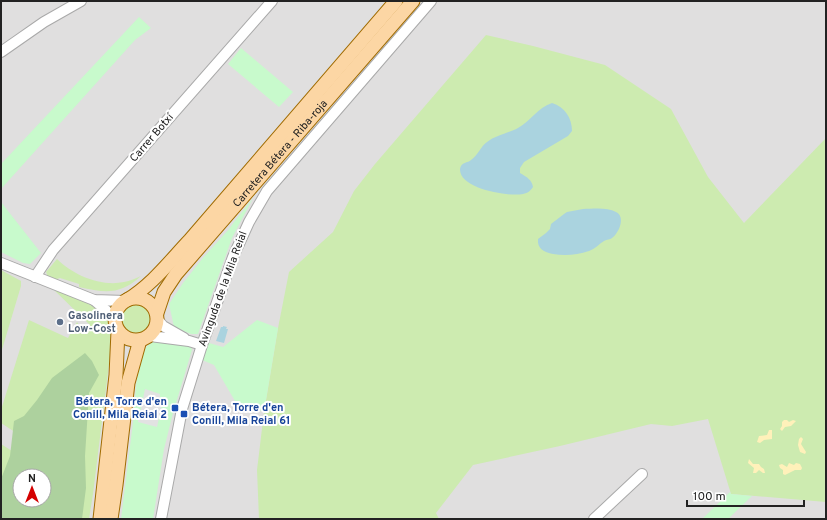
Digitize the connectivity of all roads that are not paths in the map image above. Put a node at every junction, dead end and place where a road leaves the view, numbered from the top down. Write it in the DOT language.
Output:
graph roads {
  1 [pos="81,1"];
  2 [pos="272,1"];
  3 [pos="396,1"];
  4 [pos="413,1"];
  5 [pos="431,1"];
  6 [pos="1,52"];
  7 [pos="1,263"];
  8 [pos="35,277"];
  9 [pos="94,300"];
  10 [pos="126,301"];
  11 [pos="157,316"];
  12 [pos="115,318"];
  13 [pos="118,331"];
  14 [pos="145,338"];
  15 [pos="189,341"];
  16 [pos="202,345"];
  17 [pos="642,474"];
  18 [pos="100,519"];
  19 [pos="111,519"];
  20 [pos="161,519"];
  21 [pos="594,519"];
  1 -- 6 [label="street"];
  2 -- 8 [label="street, Carrer Botxí"];
  3 -- 10 [label="main road, Carretera Bétera - Riba-roja"];
  4 -- 11 [label="main road, Carretera Bétera - Riba-roja"];
  5 -- 16 [label="street, Avinguda de la Mila Reial"];
  7 -- 8 [label="street"];
  8 -- 9 [label="street"];
  9 -- 10 [label="street"];
  9 -- 12 [label="street"];
  10 -- 11 [label="main road"];
  10 -- 12 [label="main road"];
  11 -- 14 [label="main road"];
  11 -- 15 [label="street"];
  12 -- 13 [label="main road"];
  13 -- 14 [label="main road"];
  13 -- 18 [label="main road"];
  14 -- 15 [label="street"];
  14 -- 19 [label="main road"];
  15 -- 16 [label="street"];
  16 -- 20 [label="street, Avinguda de la Mila Reial"];
  17 -- 21 [label="street"];
}
